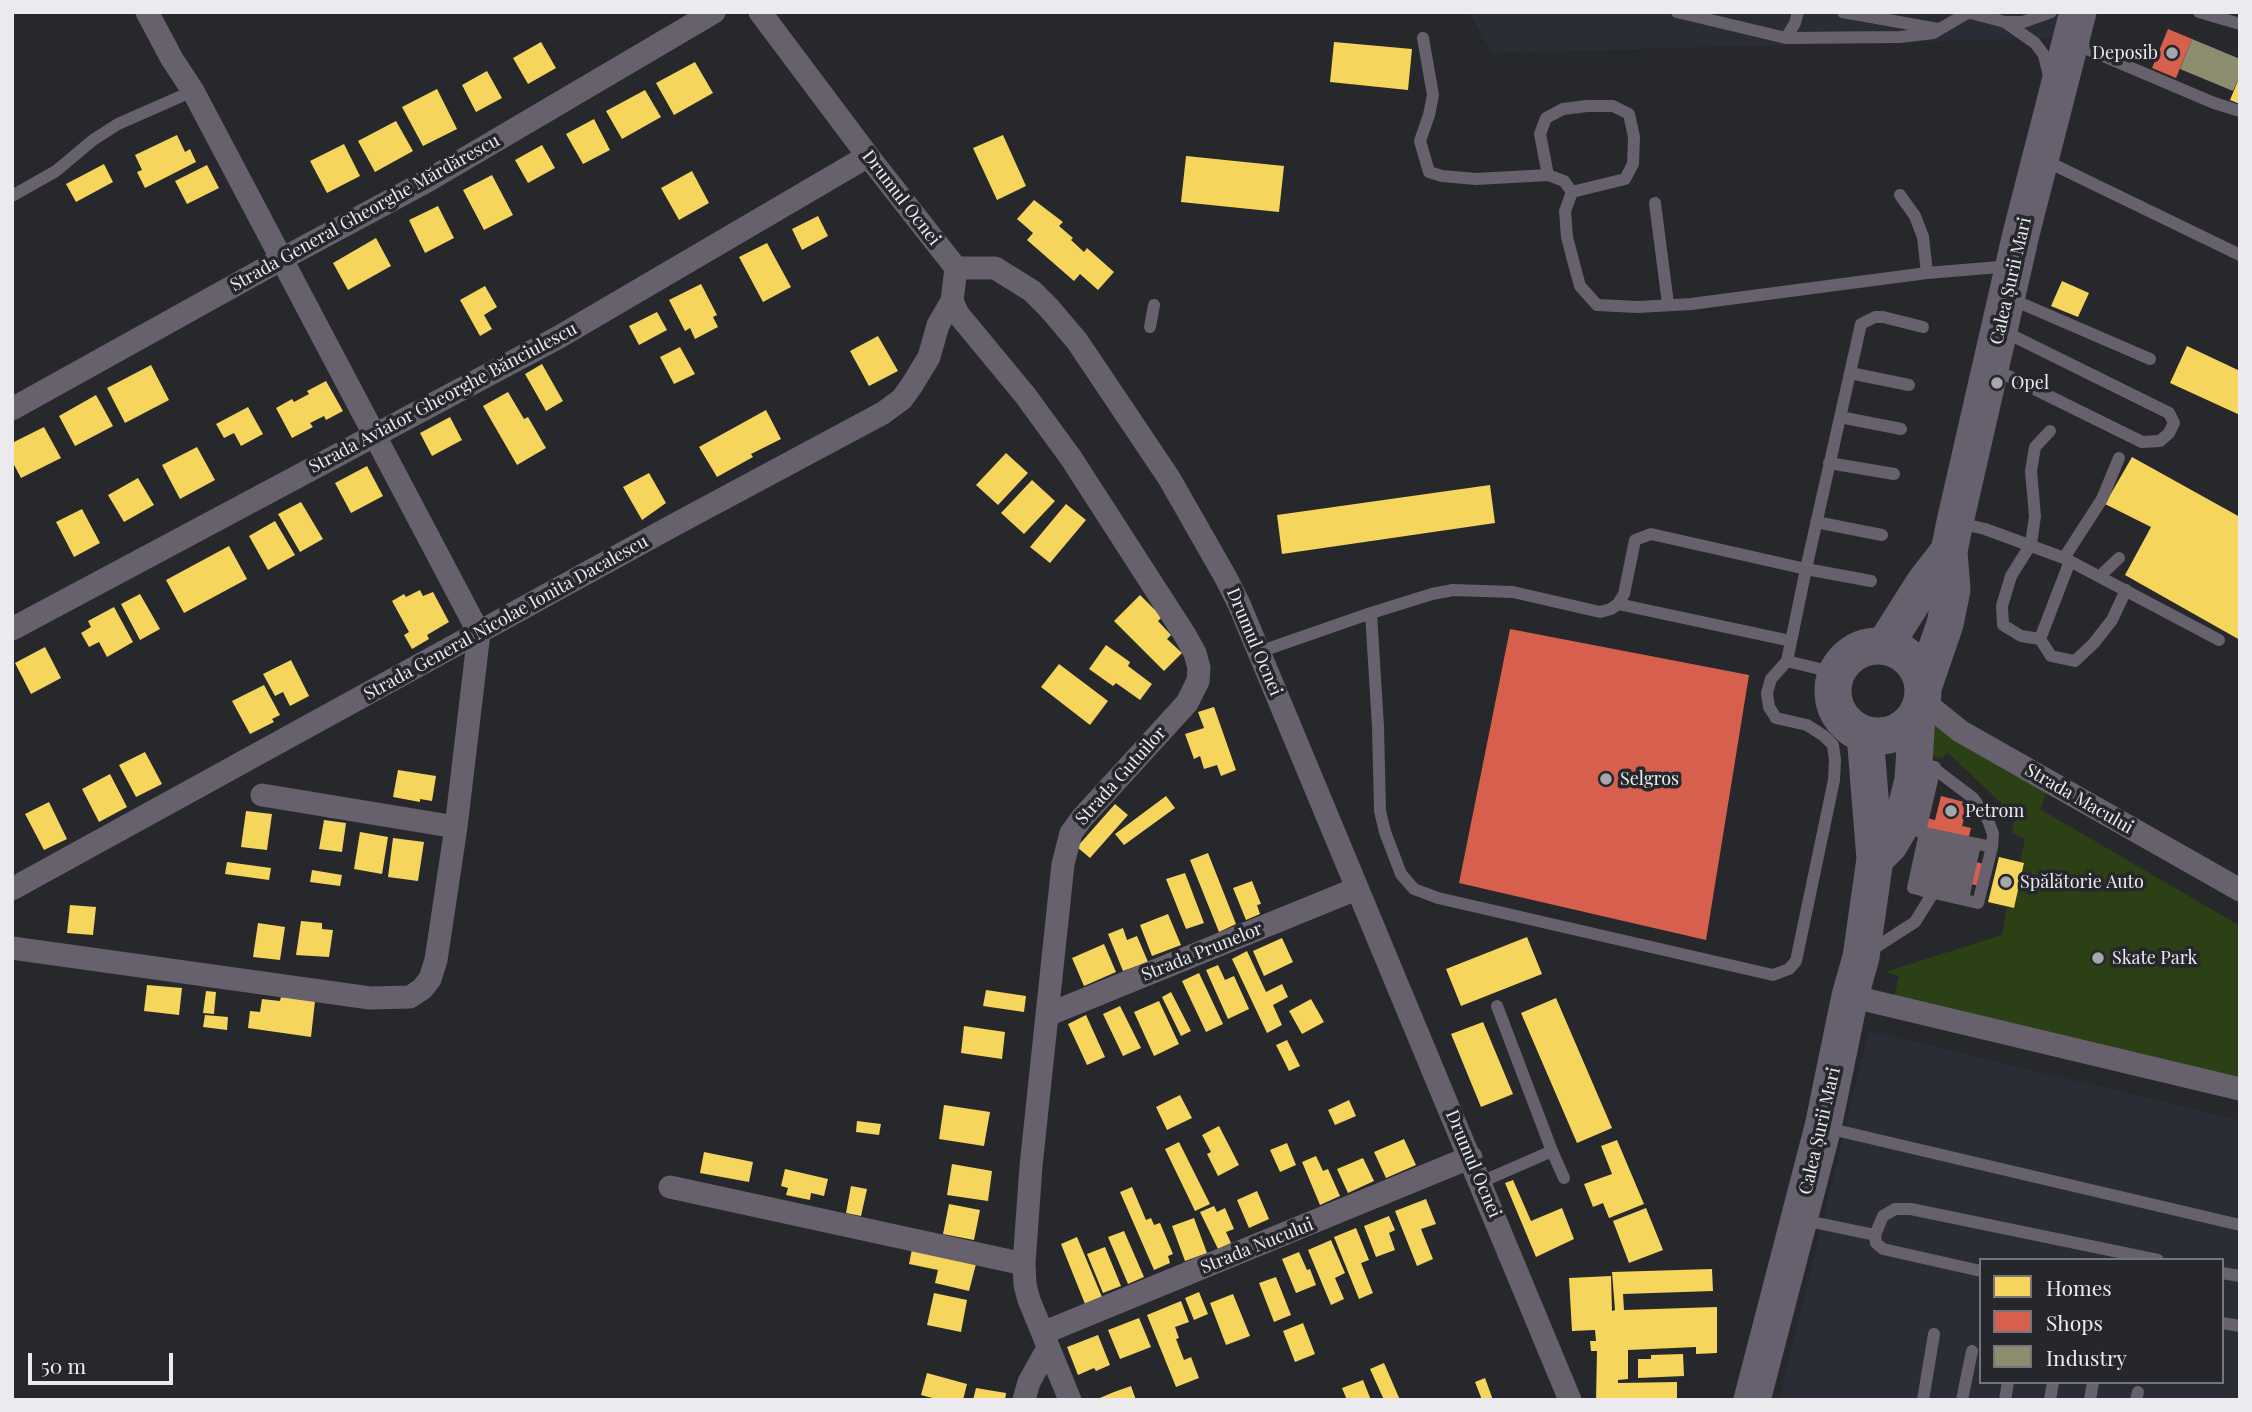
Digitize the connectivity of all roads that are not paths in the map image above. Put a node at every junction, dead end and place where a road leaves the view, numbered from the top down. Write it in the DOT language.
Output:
graph roads {
  1 [pos="147,12"];
  2 [pos="714,12"];
  3 [pos="760,12"];
  4 [pos="1677,12"];
  5 [pos="1798,12"];
  6 [pos="1843,12"];
  7 [pos="1968,12"];
  8 [pos="2199,12"];
  9 [pos="2005,22"];
  10 [pos="2066,22"];
  11 [pos="2240,24"];
  12 [pos="1942,29"];
  13 [pos="1423,38"];
  14 [pos="1786,38"];
  15 [pos="193,91"];
  16 [pos="2240,111"];
  17 [pos="2045,142"];
  18 [pos="867,156"];
  19 [pos="1548,175"];
  20 [pos="1572,192"];
  21 [pos="1900,195"];
  22 [pos="12,196"];
  23 [pos="1655,203"];
  24 [pos="2240,255"];
  25 [pos="282,259"];
  26 [pos="956,268"];
  27 [pos="1927,272"];
  28 [pos="2007,298"];
  29 [pos="952,301"];
  30 [pos="1668,304"];
  31 [pos="1154,305"];
  32 [pos="1150,327"];
  33 [pos="1923,327"];
  34 [pos="2150,359"];
  35 [pos="1991,367"];
  36 [pos="1850,373"];
  37 [pos="1909,385"];
  38 [pos="12,409"];
  39 [pos="1840,417"];
  40 [pos="1901,429"];
  41 [pos="2050,431"];
  42 [pos="376,435"];
  43 [pos="2119,458"];
  44 [pos="1829,463"];
  45 [pos="1894,474"];
  46 [pos="1816,522"];
  47 [pos="1882,535"];
  48 [pos="1952,537"];
  49 [pos="2031,544"];
  50 [pos="2119,558"];
  51 [pos="2067,560"];
  52 [pos="1806,569"];
  53 [pos="2100,576"];
  54 [pos="1871,581"];
  55 [pos="2126,590"];
  56 [pos="1618,604"];
  57 [pos="1371,613"];
  58 [pos="12,629"];
  59 [pos="479,633"];
  60 [pos="2040,639"];
  61 [pos="2219,640"];
  62 [pos="1791,641"];
  63 [pos="1885,645"];
  64 [pos="1259,652"];
  65 [pos="1787,661"];
  66 [pos="1836,673"];
  67 [pos="1921,700"];
  68 [pos="1865,734"];
  69 [pos="1926,761"];
  70 [pos="262,795"];
  71 [pos="456,827"];
  72 [pos="1951,839"];
  73 [pos="1992,847"];
  74 [pos="1875,859"];
  75 [pos="15,880"];
  76 [pos="1356,889"];
  77 [pos="2240,890"];
  78 [pos="1943,895"];
  79 [pos="12,948"];
  80 [pos="1861,957"];
  81 [pos="1850,996"];
  82 [pos="1497,1006"];
  83 [pos="1047,1015"];
  84 [pos="2240,1089"];
  85 [pos="1823,1127"];
  86 [pos="1552,1151"];
  87 [pos="1471,1157"];
  88 [pos="1564,1178"];
  89 [pos="1481,1182"];
  90 [pos="670,1187"];
  91 [pos="1799,1219"];
  92 [pos="2240,1225"];
  93 [pos="1875,1235"];
  94 [pos="2115,1256"];
  95 [pos="2136,1258"];
  96 [pos="1024,1264"];
  97 [pos="1979,1271"];
  98 [pos="1934,1334"];
  99 [pos="1046,1341"];
  100 [pos="1972,1351"];
  101 [pos="1024,1400"];
  102 [pos="1070,1400"];
  103 [pos="1570,1400"];
  104 [pos="1752,1400"];
  105 [pos="1923,1400"];
  106 [pos="1962,1400"];
  1 -- 15 [label="street"];
  2 -- 25 [label="street, Strada General Gheorghe Mărdărescu"];
  3 -- 18 [label="street, Drumul Ocnei"];
  4 -- 14 [label="lane"];
  5 -- 14 [label="lane"];
  6 -- 12 [label="lane"];
  7 -- 9 [label="lane"];
  7 -- 12 [label="lane"];
  8 -- 11 [label="lane"];
  9 -- 10 [label="lane"];
  9 -- 17 [label="lane"];
  10 -- 16 [label="lane"];
  10 -- 17 [label="main road, Calea Șurii Mari"];
  12 -- 14 [label="lane"];
  13 -- 19 [label="lane"];
  15 -- 22 [label="lane"];
  15 -- 25 [label="street"];
  17 -- 24 [label="lane"];
  17 -- 28 [label="main road, Calea Șurii Mari"];
  18 -- 26 [label="street, Drumul Ocnei"];
  18 -- 42 [label="street, Strada Aviator Gheorghe Bănciulescu"];
  19 -- 20 [label="lane"];
  19 -- 20 [label="lane"];
  20 -- 30 [label="lane"];
  21 -- 27 [label="lane"];
  23 -- 30 [label="lane"];
  25 -- 38 [label="street, Strada General Gheorghe Mărdărescu"];
  25 -- 42 [label="street"];
  26 -- 29 [label="street"];
  26 -- 64 [label="street, Drumul Ocnei"];
  27 -- 28 [label="lane"];
  27 -- 30 [label="lane"];
  28 -- 34 [label="lane"];
  28 -- 35 [label="main road, Calea Șurii Mari"];
  28 -- 35 [label="lane"];
  29 -- 59 [label="street, Strada General Nicolae Ionita Dacalescu"];
  29 -- 83 [label="street, Strada Gutuilor"];
  31 -- 32 [label="lane"];
  33 -- 36 [label="lane"];
  35 -- 48 [label="main road, Calea Șurii Mari"];
  36 -- 37 [label="lane"];
  36 -- 39 [label="lane"];
  39 -- 40 [label="lane"];
  39 -- 44 [label="lane"];
  41 -- 49 [label="lane"];
  42 -- 58 [label="street, Strada Aviator Gheorghe Bănciulescu"];
  42 -- 59 [label="street"];
  43 -- 51 [label="lane"];
  44 -- 45 [label="lane"];
  44 -- 46 [label="lane"];
  46 -- 47 [label="lane"];
  46 -- 52 [label="lane"];
  48 -- 49 [label="lane"];
  48 -- 63 [label="main road, Calea Șurii Mari"];
  48 -- 67 [label="main road, Calea Șurii Mari"];
  49 -- 51 [label="lane"];
  49 -- 60 [label="lane"];
  50 -- 53 [label="lane"];
  51 -- 53 [label="lane"];
  51 -- 60 [label="lane"];
  52 -- 54 [label="lane"];
  52 -- 56 [label="lane"];
  52 -- 62 [label="lane"];
  53 -- 55 [label="lane"];
  55 -- 60 [label="lane"];
  55 -- 61 [label="lane"];
  56 -- 57 [label="lane"];
  56 -- 62 [label="lane"];
  57 -- 64 [label="lane"];
  57 -- 65 [label="lane"];
  59 -- 71 [label="street"];
  59 -- 75 [label="street, Strada General Nicolae Ionita Dacalescu"];
  62 -- 65 [label="lane"];
  63 -- 66 [label="main road"];
  63 -- 67 [label="main road"];
  64 -- 76 [label="street, Drumul Ocnei"];
  65 -- 66 [label="lane"];
  66 -- 68 [label="main road"];
  67 -- 68 [label="main road"];
  67 -- 69 [label="main road, Calea Șurii Mari"];
  67 -- 77 [label="street, Strada Macului"];
  68 -- 74 [label="main road, Calea Șurii Mari"];
  69 -- 72 [label="lane"];
  69 -- 73 [label="lane"];
  69 -- 74 [label="main road, Calea Șurii Mari"];
  70 -- 71 [label="street"];
  71 -- 79 [label="street"];
  72 -- 73 [label="lane"];
  72 -- 78 [label="lane"];
  72 -- 78 [label="lane"];
  72 -- 78 [label="lane"];
  73 -- 78 [label="lane"];
  74 -- 80 [label="main road, Calea Șurii Mari"];
  76 -- 83 [label="street, Strada Prunelor"];
  76 -- 87 [label="street, Drumul Ocnei"];
  78 -- 80 [label="lane"];
  80 -- 81 [label="main road, Calea Șurii Mari"];
  81 -- 84 [label="street"];
  81 -- 85 [label="main road, Calea Șurii Mari"];
  82 -- 86 [label="lane"];
  83 -- 96 [label="street, Strada Gutuilor"];
  85 -- 91 [label="main road, Calea Șurii Mari"];
  85 -- 92 [label="lane"];
  86 -- 88 [label="lane"];
  86 -- 89 [label="lane"];
  87 -- 89 [label="street, Drumul Ocnei"];
  87 -- 99 [label="street, Strada Nucului"];
  89 -- 103 [label="street, Drumul Ocnei"];
  90 -- 96 [label="street"];
  91 -- 93 [label="lane"];
  91 -- 104 [label="main road, Calea Șurii Mari"];
  93 -- 94 [label="lane"];
  93 -- 97 [label="lane"];
  94 -- 95 [label="lane"];
  96 -- 99 [label="street, Strada Gutuilor"];
  98 -- 105 [label="lane"];
  99 -- 101 [label="street"];
  99 -- 102 [label="street, Strada Gutuilor"];
  100 -- 106 [label="lane"];
}
